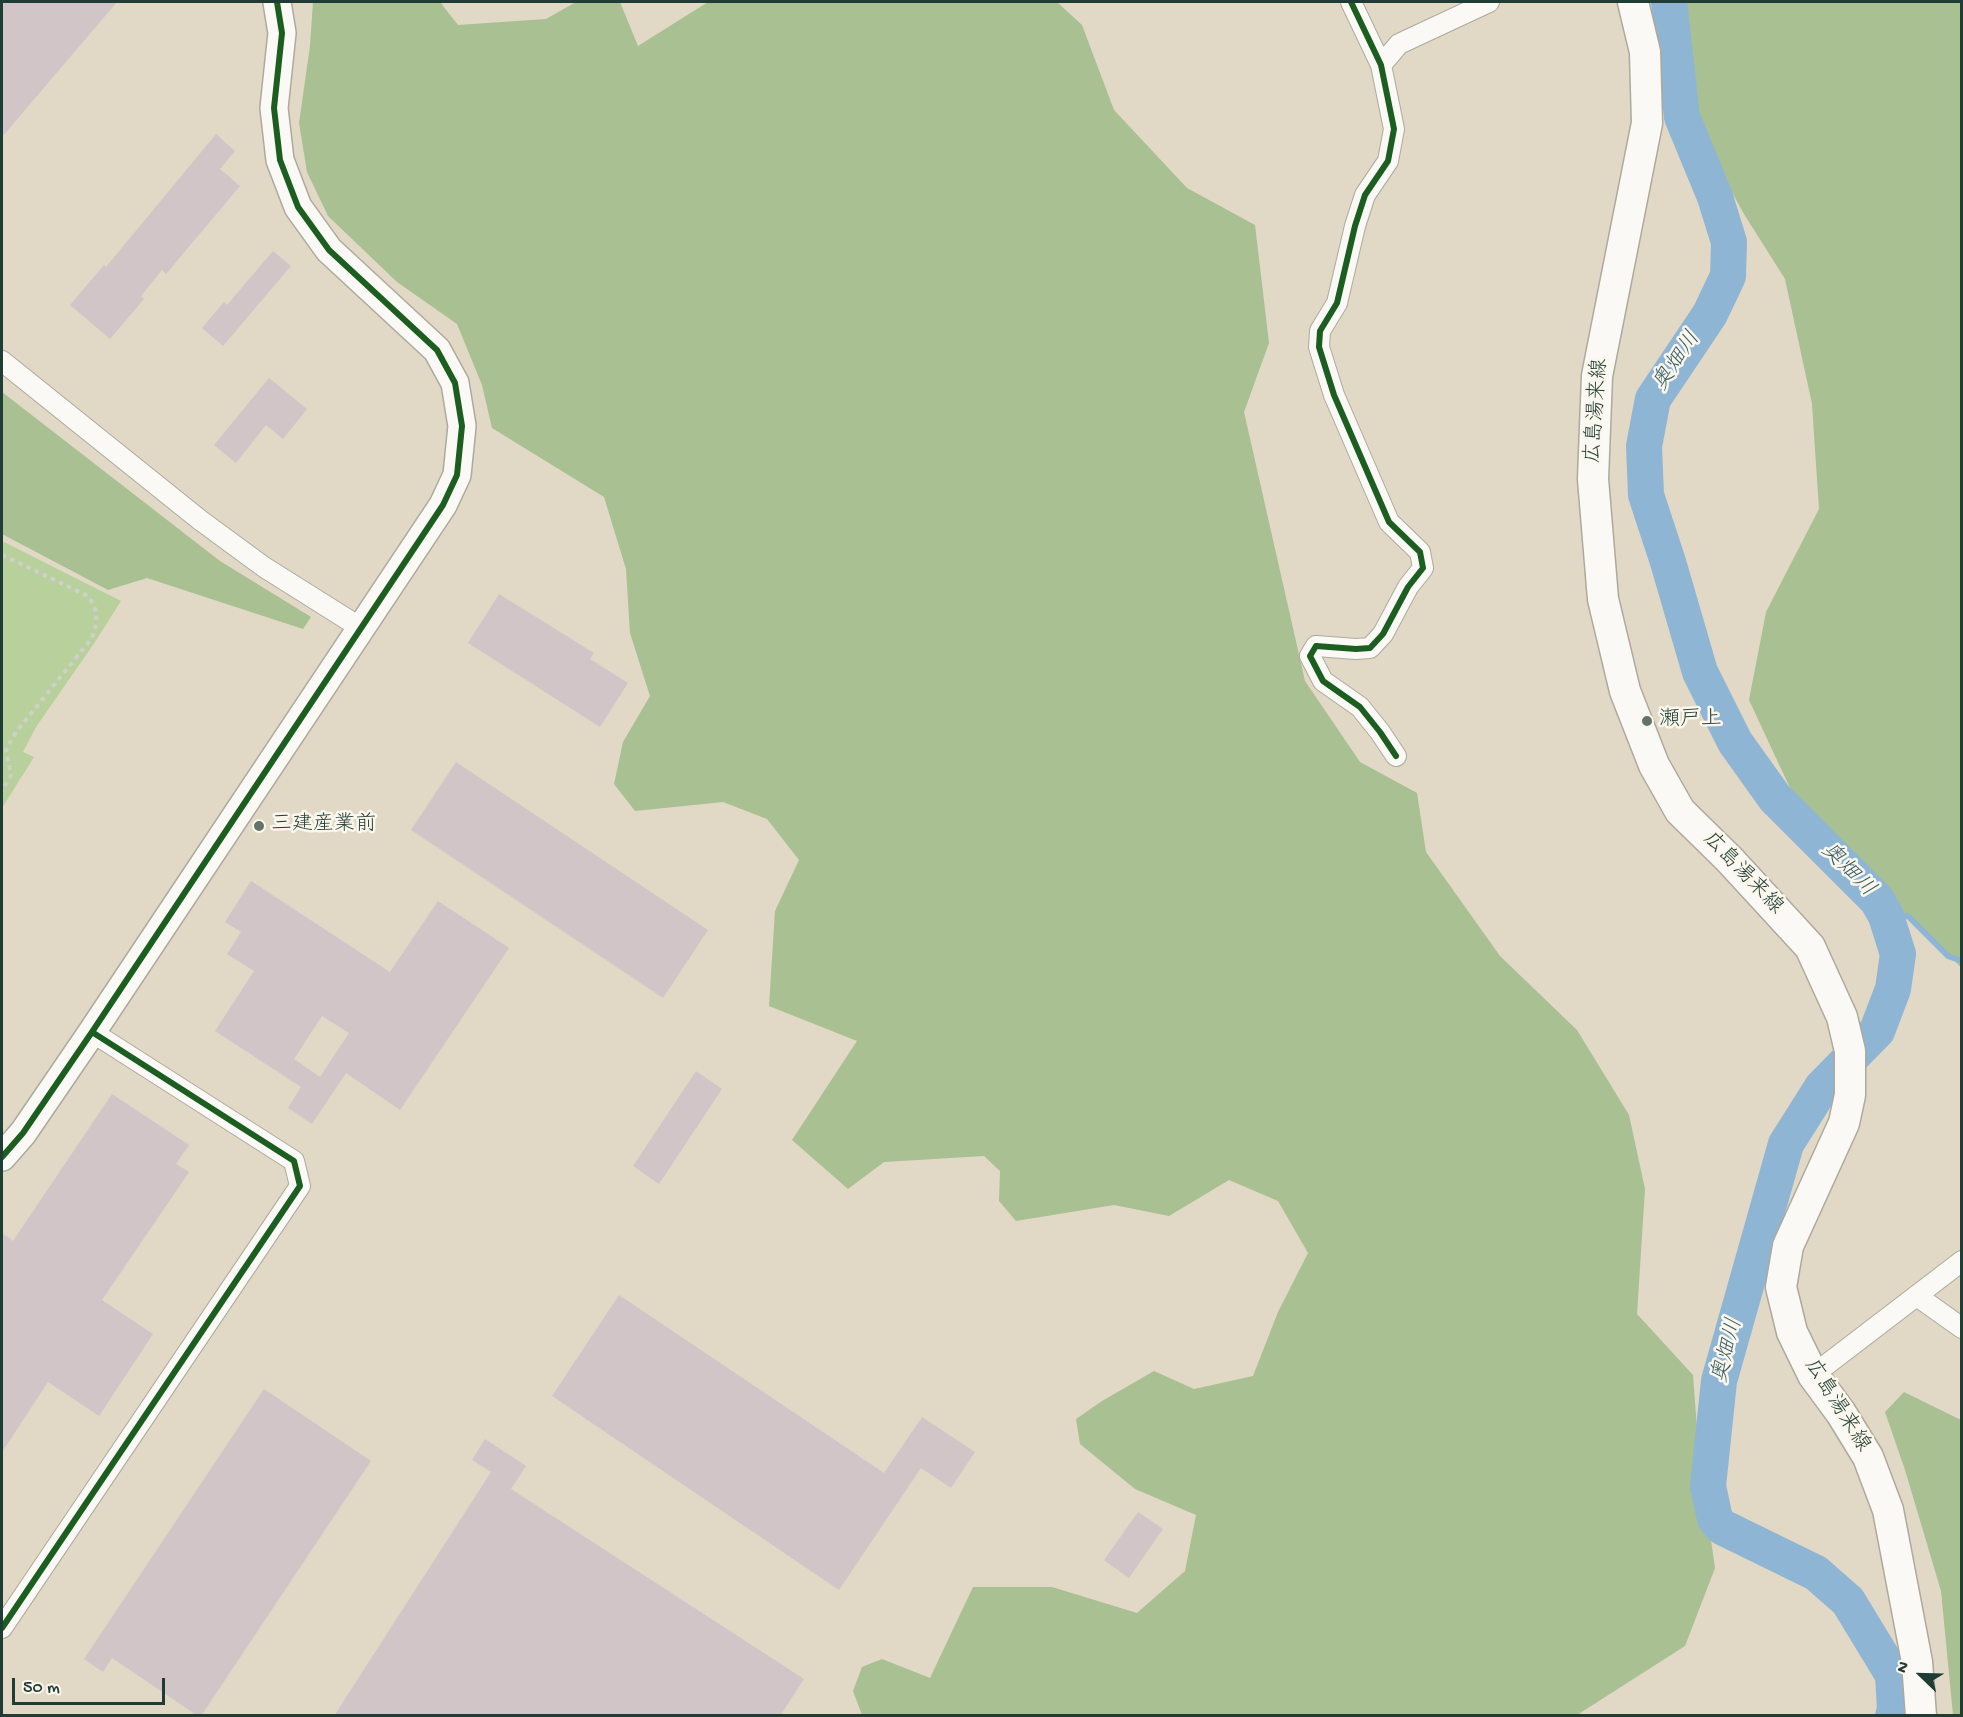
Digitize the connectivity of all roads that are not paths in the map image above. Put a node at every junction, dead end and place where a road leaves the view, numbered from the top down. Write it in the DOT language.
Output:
graph roads {
  1 [pos="277,2"];
  2 [pos="1351,2"];
  3 [pos="1489,2"];
  4 [pos="1633,2"];
  5 [pos="1381,65"];
  6 [pos="2,361"];
  7 [pos="361,628"];
  8 [pos="1396,756"];
  9 [pos="92,1032"];
  10 [pos="2,1157"];
  11 [pos="1962,1262"];
  12 [pos="1917,1296"];
  13 [pos="1962,1328"];
  14 [pos="1812,1375"];
  15 [pos="2,1628"];
  16 [pos="1921,1716"];
  1 -- 7 [label="street"];
  2 -- 5 [label="street"];
  3 -- 5 [label="street"];
  4 -- 14 [label="main road, 広島湯来線"];
  5 -- 8 [label="street"];
  6 -- 7 [label="street"];
  7 -- 9 [label="street"];
  9 -- 10 [label="street"];
  9 -- 15 [label="street"];
  11 -- 12 [label="street"];
  12 -- 13 [label="street"];
  12 -- 14 [label="street"];
  14 -- 16 [label="main road, 広島湯来線"];
}
